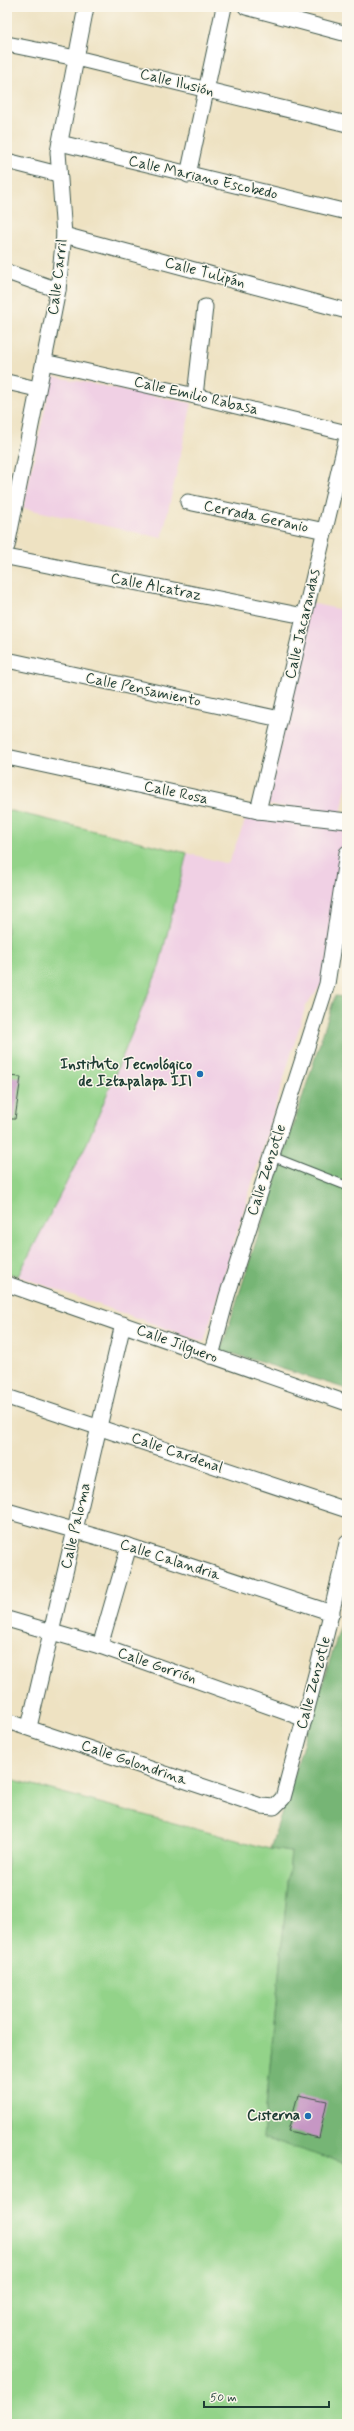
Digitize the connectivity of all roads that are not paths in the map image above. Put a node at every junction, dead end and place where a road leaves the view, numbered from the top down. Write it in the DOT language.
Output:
graph roads {
  1 [pos="86,7"];
  2 [pos="224,7"];
  3 [pos="246,7"];
  4 [pos="271,10"];
  5 [pos="347,34"];
  6 [pos="7,44"];
  7 [pos="76,58"];
  8 [pos="208,90"];
  9 [pos="347,124"];
  10 [pos="60,143"];
  11 [pos="7,161"];
  12 [pos="58,174"];
  13 [pos="188,175"];
  14 [pos="347,212"];
  15 [pos="64,235"];
  16 [pos="7,272"];
  17 [pos="58,290"];
  18 [pos="205,307"];
  19 [pos="347,311"];
  20 [pos="44,362"];
  21 [pos="7,382"];
  22 [pos="37,389"];
  23 [pos="195,396"];
  24 [pos="347,433"];
  25 [pos="347,437"];
  26 [pos="13,477"];
  27 [pos="188,502"];
  28 [pos="325,531"];
  29 [pos="7,546"];
  30 [pos="7,557"];
  31 [pos="304,616"];
  32 [pos="7,660"];
  33 [pos="280,719"];
  34 [pos="7,757"];
  35 [pos="258,811"];
  36 [pos="347,822"];
  37 [pos="347,853"];
  38 [pos="271,1156"];
  39 [pos="347,1186"];
  40 [pos="7,1284"];
  41 [pos="123,1324"];
  42 [pos="211,1356"];
  43 [pos="7,1397"];
  44 [pos="347,1403"];
  45 [pos="99,1426"];
  46 [pos="347,1510"];
  47 [pos="7,1511"];
  48 [pos="75,1530"];
  49 [pos="347,1543"];
  50 [pos="129,1546"];
  51 [pos="332,1613"];
  52 [pos="7,1619"];
  53 [pos="50,1631"];
  54 [pos="100,1646"];
  55 [pos="305,1719"];
  56 [pos="7,1722"];
  57 [pos="29,1727"];
  58 [pos="261,1806"];
  1 -- 7 [label="street, Calle Carril"];
  2 -- 8 [label="street"];
  3 -- 4 [label="street"];
  4 -- 5 [label="street"];
  6 -- 7 [label="street, Calle Ilusión"];
  7 -- 8 [label="street, Calle Ilusión"];
  7 -- 10 [label="street, Calle Carril"];
  8 -- 9 [label="street, Calle Ilusión"];
  8 -- 13 [label="street"];
  10 -- 12 [label="street, Calle Carril"];
  10 -- 13 [label="street, Calle Mariano Escobedo"];
  11 -- 12 [label="street"];
  12 -- 15 [label="street, Calle Carril"];
  13 -- 14 [label="street, Calle Mariano Escobedo"];
  15 -- 17 [label="street, Calle Carril"];
  15 -- 19 [label="street, Calle Tulipán"];
  16 -- 17 [label="street"];
  17 -- 20 [label="street, Calle Carril"];
  18 -- 23 [label="street"];
  20 -- 22 [label="street, Calle Carril"];
  20 -- 23 [label="street, Calle Emilio Rabasa"];
  21 -- 22 [label="street"];
  22 -- 26 [label="street, Calle Carril"];
  23 -- 24 [label="street, Calle Emilio Rabasa"];
  25 -- 28 [label="street, Calle Jacarandas"];
  26 -- 29 [label="street, Calle Carril"];
  27 -- 28 [label="street, Cerrada Geranio"];
  28 -- 31 [label="street, Calle Jacarandas"];
  30 -- 31 [label="street, Calle Alcatraz"];
  31 -- 33 [label="street, Calle Jacarandas"];
  32 -- 33 [label="street, Calle Pensamiento"];
  33 -- 35 [label="street, Calle Jacarandas"];
  34 -- 35 [label="street, Calle Rosa"];
  35 -- 36 [label="street, Calle Rosa"];
  37 -- 38 [label="street, Calle Zenzotle"];
  38 -- 39 [label="lane"];
  38 -- 42 [label="street, Calle Zenzotle"];
  40 -- 41 [label="street, Calle Jilguero"];
  41 -- 42 [label="street, Calle Jilguero"];
  41 -- 45 [label="street, Calle Paloma"];
  42 -- 44 [label="street, Calle Jilguero"];
  43 -- 45 [label="street, Calle Cardenal"];
  45 -- 46 [label="street, Calle Cardenal"];
  45 -- 48 [label="street, Calle Paloma"];
  47 -- 48 [label="street, Calle Calandria"];
  48 -- 50 [label="street, Calle Calandria"];
  48 -- 53 [label="street, Calle Paloma"];
  49 -- 51 [label="street, Calle Zenzotle"];
  50 -- 51 [label="street, Calle Calandria"];
  50 -- 54 [label="street"];
  51 -- 55 [label="street, Calle Zenzotle"];
  52 -- 53 [label="street, Calle Gorrión"];
  53 -- 54 [label="street, Calle Gorrión"];
  53 -- 57 [label="street, Calle Paloma"];
  54 -- 55 [label="street, Calle Gorrión"];
  55 -- 58 [label="street, Calle Zenzotle"];
  56 -- 57 [label="street, Calle Golondrina"];
  57 -- 58 [label="street, Calle Golondrina"];
}
